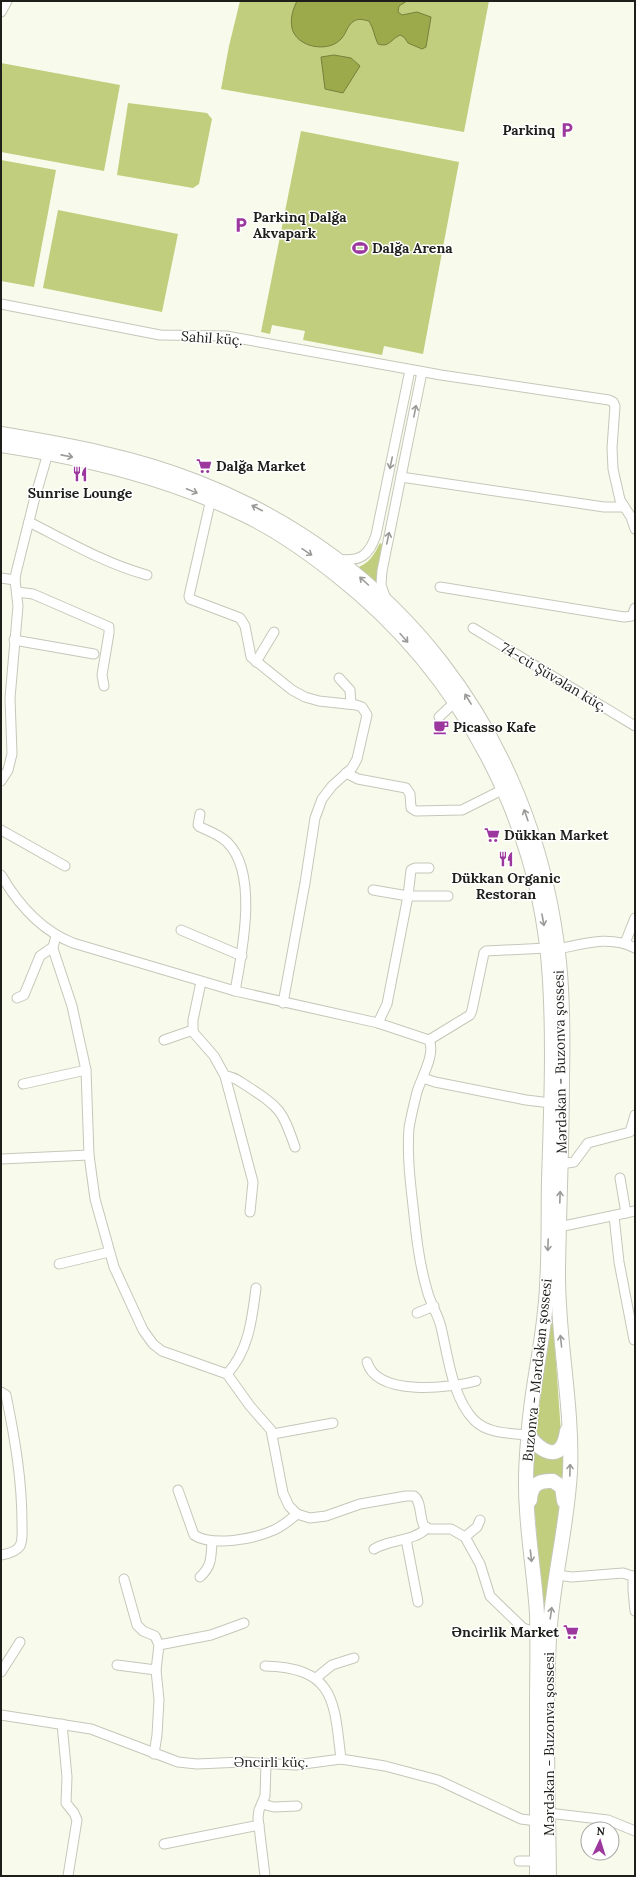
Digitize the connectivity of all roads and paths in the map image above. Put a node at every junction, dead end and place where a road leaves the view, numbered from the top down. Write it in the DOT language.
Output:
graph roads {
  1 [pos="7,1"];
  2 [pos="1,12"];
  3 [pos="1,304"];
  4 [pos="410,370"];
  5 [pos="422,372"];
  6 [pos="1,434"];
  7 [pos="1,445"];
  8 [pos="48,453"];
  9 [pos="401,477"];
  10 [pos="211,499"];
  11 [pos="624,507"];
  12 [pos="29,522"];
  13 [pos="635,529"];
  14 [pos="337,558"];
  15 [pos="147,575"];
  16 [pos="1,578"];
  17 [pos="15,580"];
  18 [pos="440,587"];
  19 [pos="17,592"];
  20 [pos="388,603"];
  21 [pos="635,608"];
  22 [pos="473,628"];
  23 [pos="274,632"];
  24 [pos="14,640"];
  25 [pos="94,654"];
  26 [pos="256,662"];
  27 [pos="339,678"];
  28 [pos="104,686"];
  29 [pos="455,702"];
  30 [pos="351,704"];
  31 [pos="439,717"];
  32 [pos="635,726"];
  33 [pos="346,773"];
  34 [pos="1,781"];
  35 [pos="504,790"];
  36 [pos="200,814"];
  37 [pos="1,830"];
  38 [pos="65,866"];
  39 [pos="429,868"];
  40 [pos="1,875"];
  41 [pos="373,890"];
  42 [pos="408,896"];
  43 [pos="448,896"];
  44 [pos="635,918"];
  45 [pos="181,930"];
  46 [pos="56,936"];
  47 [pos="625,943"];
  48 [pos="53,947"];
  49 [pos="635,948"];
  50 [pos="553,949"];
  51 [pos="242,956"];
  52 [pos="201,982"];
  53 [pos="235,991"];
  54 [pos="17,998"];
  55 [pos="283,1003"];
  56 [pos="378,1024"];
  57 [pos="193,1030"];
  58 [pos="164,1040"];
  59 [pos="429,1040"];
  60 [pos="86,1070"];
  61 [pos="225,1076"];
  62 [pos="423,1078"];
  63 [pos="23,1084"];
  64 [pos="551,1103"];
  65 [pos="635,1115"];
  66 [pos="295,1147"];
  67 [pos="89,1155"];
  68 [pos="1,1159"];
  69 [pos="561,1164"];
  70 [pos="620,1178"];
  71 [pos="250,1212"];
  72 [pos="631,1212"];
  73 [pos="614,1216"];
  74 [pos="559,1227"];
  75 [pos="109,1252"];
  76 [pos="59,1264"];
  77 [pos="256,1288"];
  78 [pos="434,1306"];
  79 [pos="417,1313"];
  80 [pos="634,1340"];
  81 [pos="367,1362"];
  82 [pos="227,1374"];
  83 [pos="476,1381"];
  84 [pos="455,1386"];
  85 [pos="1,1392"];
  86 [pos="569,1416"];
  87 [pos="333,1423"];
  88 [pos="273,1434"];
  89 [pos="528,1435"];
  90 [pos="178,1490"];
  91 [pos="297,1514"];
  92 [pos="480,1520"];
  93 [pos="427,1528"];
  94 [pos="528,1528"];
  95 [pos="564,1532"];
  96 [pos="465,1537"];
  97 [pos="406,1538"];
  98 [pos="212,1541"];
  99 [pos="374,1550"];
  100 [pos="1,1556"];
  101 [pos="557,1575"];
  102 [pos="634,1576"];
  103 [pos="200,1577"];
  104 [pos="124,1579"];
  105 [pos="418,1602"];
  106 [pos="635,1611"];
  107 [pos="244,1623"];
  108 [pos="537,1633"];
  109 [pos="20,1642"];
  110 [pos="159,1645"];
  111 [pos="354,1658"];
  112 [pos="118,1665"];
  113 [pos="265,1666"];
  114 [pos="156,1670"];
  115 [pos="1,1672"];
  116 [pos="316,1678"];
  117 [pos="1,1715"];
  118 [pos="62,1724"];
  119 [pos="154,1754"];
  120 [pos="341,1760"];
  121 [pos="266,1764"];
  122 [pos="262,1804"];
  123 [pos="297,1806"];
  124 [pos="542,1817"];
  125 [pos="259,1825"];
  126 [pos="635,1831"];
  127 [pos="164,1844"];
  128 [pos="519,1861"];
  129 [pos="537,1861"];
  130 [pos="68,1876"];
  131 [pos="265,1876"];
  132 [pos="537,1876"];
  133 [pos="548,1876"];
  1 -- 2 [label="street"];
  3 -- 4 [label="street, Sahil küç."];
  4 -- 5 [label="street, Sahil küç."];
  4 -- 14 [label="street, one-way"];
  9 -- 5 [label="street, one-way"];
  5 -- 11 [label="street, Sahil küç."];
  14 -- 6 [label="main road, Mərdəkan - Buzonva şossesi, one-way"];
  7 -- 8 [label="main road, Buzonva - Mərdəkan şossesi"];
  8 -- 10 [label="main road, Buzonva - Mərdəkan şossesi, one-way"];
  8 -- 12 [label="street"];
  9 -- 11 [label="street"];
  20 -- 9 [label="street, one-way"];
  10 -- 26 [label="street"];
  10 -- 29 [label="main road, Buzonva - Mərdəkan şossesi, one-way"];
  11 -- 13 [label="street"];
  12 -- 15 [label="street"];
  12 -- 17 [label="street"];
  20 -- 14 [label="main road, Mərdəkan - Buzonva şossesi, one-way"];
  16 -- 17 [label="street"];
  17 -- 19 [label="street"];
  18 -- 21 [label="street"];
  19 -- 24 [label="street"];
  19 -- 28 [label="street"];
  50 -- 20 [label="main road, Mərdəkan - Buzonva şossesi, one-way"];
  22 -- 32 [label="street, 74-cü Şüvəlan küç."];
  23 -- 26 [label="street"];
  24 -- 25 [label="street"];
  24 -- 34 [label="street"];
  26 -- 30 [label="street"];
  27 -- 30 [label="street"];
  29 -- 31 [label="street"];
  29 -- 35 [label="main road, Buzonva - Mərdəkan şossesi"];
  30 -- 33 [label="street"];
  33 -- 35 [label="street"];
  33 -- 55 [label="street"];
  35 -- 50 [label="main road, Buzonva - Mərdəkan şossesi, one-way"];
  36 -- 51 [label="street"];
  37 -- 38 [label="street"];
  39 -- 42 [label="street"];
  40 -- 46 [label="street"];
  41 -- 42 [label="street"];
  42 -- 43 [label="street"];
  42 -- 56 [label="street"];
  44 -- 47 [label="street"];
  45 -- 51 [label="street"];
  46 -- 48 [label="street"];
  46 -- 52 [label="street"];
  47 -- 49 [label="street"];
  47 -- 50 [label="street"];
  48 -- 54 [label="street"];
  48 -- 60 [label="street"];
  50 -- 59 [label="street"];
  50 -- 64 [label="main road, Buzonva - Mərdəkan şossesi"];
  50 -- 69 [label="main road, Mərdəkan - Buzonva şossesi"];
  51 -- 53 [label="street"];
  52 -- 53 [label="street"];
  52 -- 57 [label="street"];
  53 -- 55 [label="street"];
  55 -- 56 [label="street"];
  56 -- 59 [label="street"];
  57 -- 58 [label="street"];
  57 -- 61 [label="street"];
  59 -- 62 [label="street"];
  60 -- 63 [label="street"];
  60 -- 67 [label="street"];
  61 -- 66 [label="street"];
  61 -- 71 [label="street"];
  62 -- 64 [label="street"];
  62 -- 78 [label="street"];
  64 -- 89 [label="main road, Buzonva - Mərdəkan şossesi, one-way"];
  65 -- 69 [label="street"];
  67 -- 68 [label="street"];
  67 -- 75 [label="street"];
  74 -- 69 [label="main road, Mərdəkan - Buzonva şossesi, one-way"];
  70 -- 72 [label="street"];
  72 -- 73 [label="street"];
  73 -- 74 [label="street"];
  73 -- 80 [label="street"];
  86 -- 74 [label="main road, Mərdəkan - Buzonva şossesi, one-way"];
  75 -- 76 [label="street"];
  75 -- 82 [label="street"];
  77 -- 82 [label="street"];
  78 -- 79 [label="street"];
  78 -- 84 [label="street"];
  81 -- 84 [label="street"];
  82 -- 88 [label="street"];
  83 -- 84 [label="street"];
  84 -- 89 [label="street"];
  85 -- 100 [label="street"];
  86 -- 89 [label="main road"];
  95 -- 86 [label="main road, Mərdəkan - Buzonva şossesi, one-way"];
  87 -- 88 [label="street"];
  88 -- 91 [label="street"];
  89 -- 94 [label="main road, Buzonva - Mərdəkan şossesi"];
  90 -- 98 [label="street"];
  91 -- 93 [label="street"];
  91 -- 98 [label="street"];
  92 -- 96 [label="street"];
  93 -- 96 [label="street"];
  93 -- 97 [label="street"];
  94 -- 95 [label="main road"];
  94 -- 108 [label="main road, Buzonva - Mərdəkan şossesi, one-way"];
  95 -- 101 [label="main road, Mərdəkan - Buzonva şossesi"];
  96 -- 108 [label="street"];
  97 -- 99 [label="street"];
  97 -- 105 [label="street"];
  98 -- 103 [label="street"];
  101 -- 102 [label="street"];
  124 -- 101 [label="main road, Mərdəkan - Buzonva şossesi, one-way"];
  102 -- 106 [label="street"];
  104 -- 110 [label="street"];
  107 -- 110 [label="street"];
  108 -- 124 [label="main road, Buzonva - Mərdəkan şossesi"];
  109 -- 115 [label="street"];
  110 -- 114 [label="street"];
  111 -- 116 [label="street"];
  112 -- 114 [label="street"];
  113 -- 116 [label="street"];
  114 -- 119 [label="street"];
  116 -- 120 [label="street"];
  117 -- 118 [label="street, Əncirli küç."];
  118 -- 119 [label="street, Əncirli küç."];
  118 -- 130 [label="street"];
  119 -- 121 [label="street, Əncirli küç."];
  120 -- 121 [label="street, Əncirli küç."];
  120 -- 124 [label="street, Əncirli küç."];
  121 -- 122 [label="street"];
  122 -- 123 [label="street"];
  122 -- 125 [label="street"];
  124 -- 126 [label="street, Əncirli küç."];
  124 -- 129 [label="main road, Buzonva - Mərdəkan şossesi"];
  124 -- 133 [label="main road, Mərdəkan - Buzonva şossesi"];
  125 -- 127 [label="street"];
  125 -- 131 [label="street"];
  128 -- 129 [label="street"];
  129 -- 132 [label="main road, Buzonva - Mərdəkan şossesi"];
}
